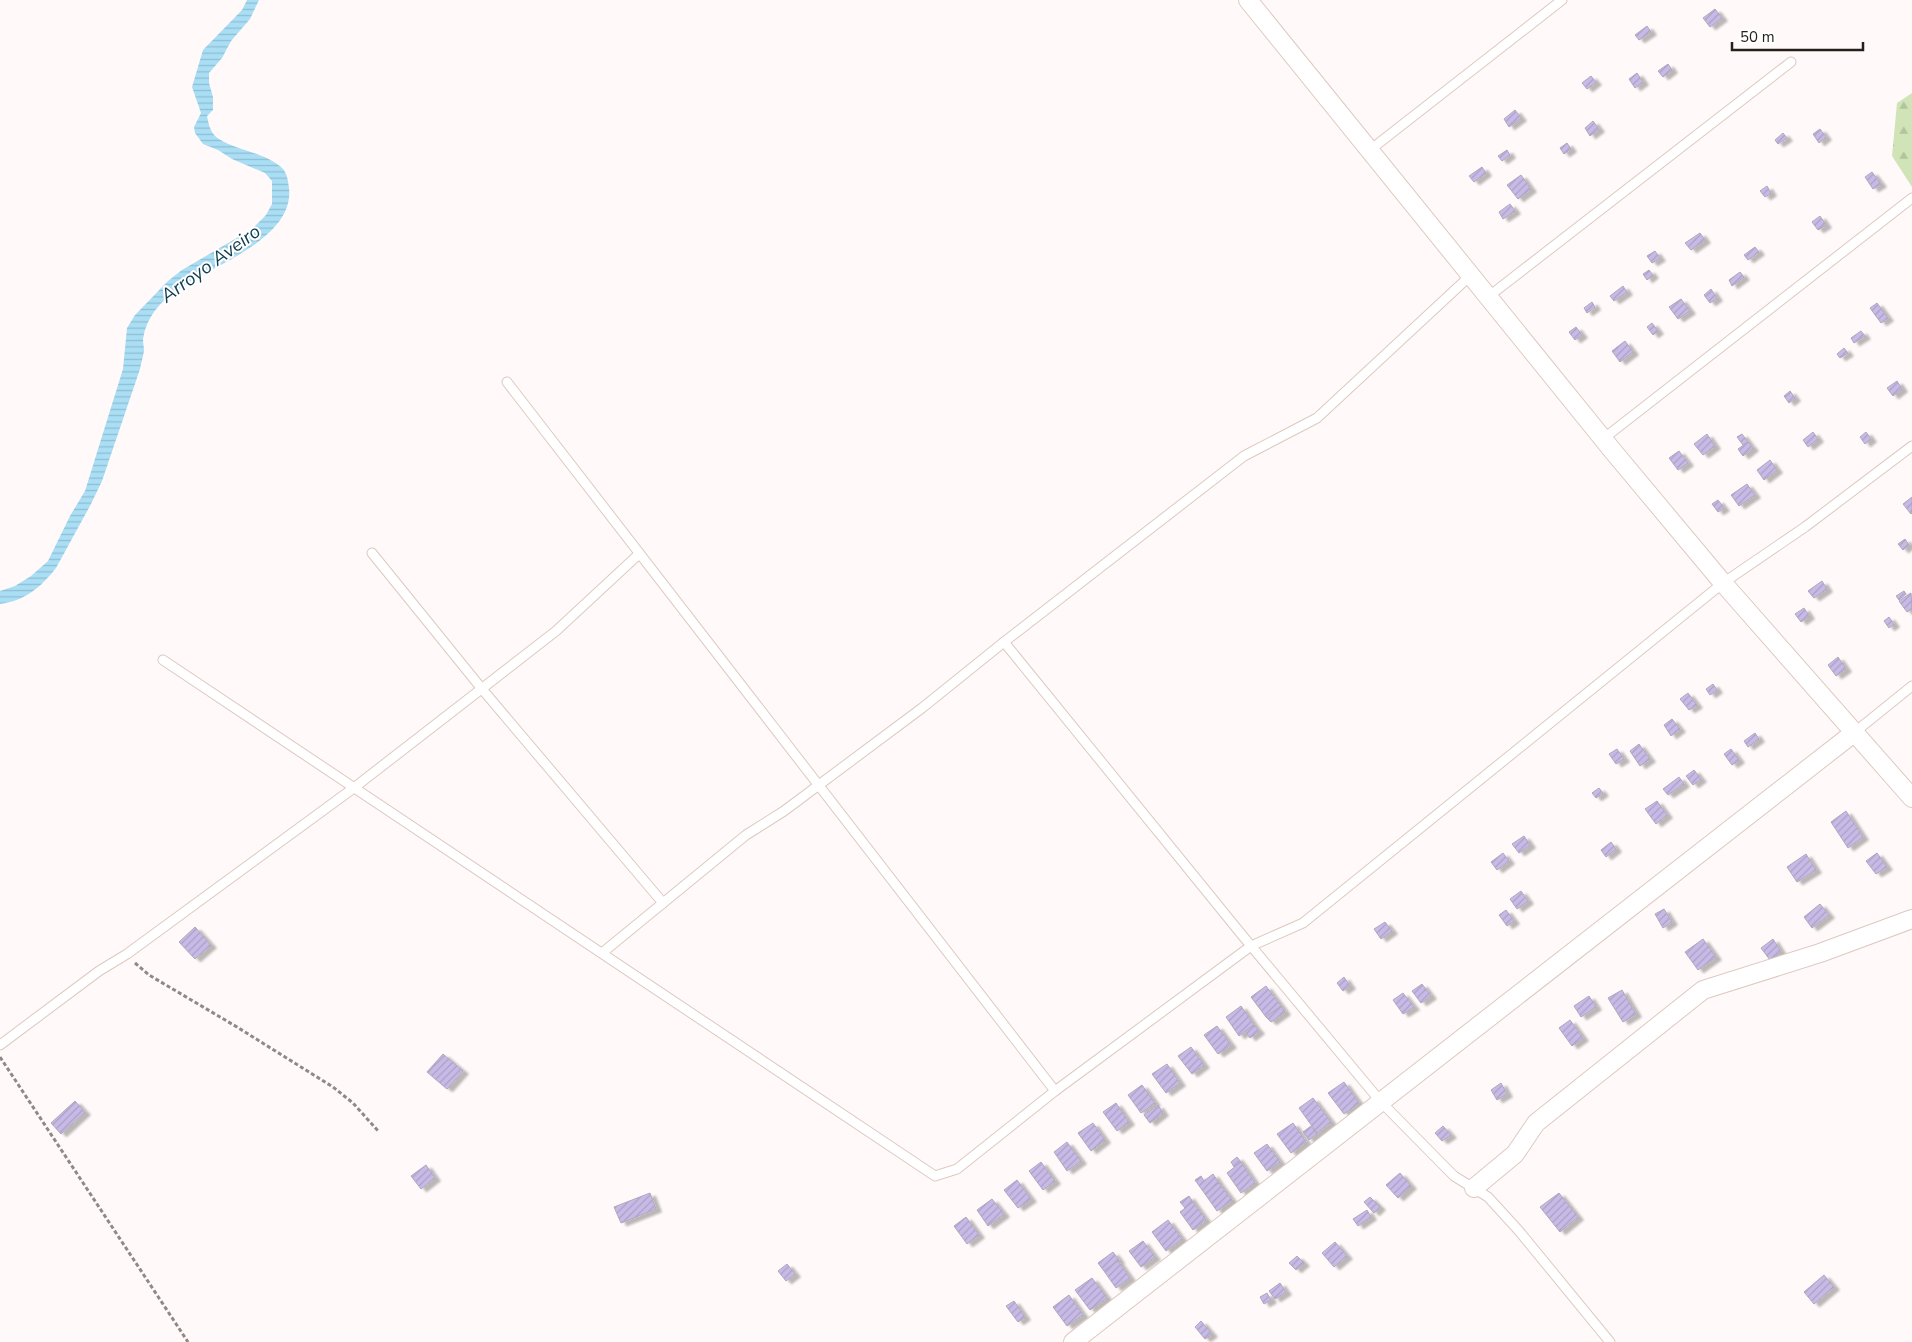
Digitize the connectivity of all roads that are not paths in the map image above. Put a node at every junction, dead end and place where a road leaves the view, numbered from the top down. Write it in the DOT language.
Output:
graph roads {
  1 [pos="1248,0"];
  2 [pos="1562,0"];
  3 [pos="1792,62"];
  4 [pos="1370,150"];
  5 [pos="1912,198"];
  6 [pos="1471,275"];
  7 [pos="1488,297"];
  8 [pos="507,382"];
  9 [pos="1603,439"];
  10 [pos="1912,446"];
  11 [pos="372,553"];
  12 [pos="639,554"];
  13 [pos="1723,583"];
  14 [pos="1004,642"];
  15 [pos="163,660"];
  16 [pos="1912,686"];
  17 [pos="482,689"];
  18 [pos="1855,732"];
  19 [pos="819,786"];
  20 [pos="355,788"];
  21 [pos="1912,798"];
  22 [pos="663,903"];
  23 [pos="1912,919"];
  24 [pos="1251,946"];
  25 [pos="602,953"];
  26 [pos="0,1045"];
  27 [pos="1054,1091"];
  28 [pos="1381,1102"];
  29 [pos="1474,1188"];
  30 [pos="1073,1342"];
  31 [pos="1610,1342"];
  1 -- 4 [label="street"];
  2 -- 4 [label="lane"];
  3 -- 7 [label="lane"];
  4 -- 6 [label="street"];
  5 -- 9 [label="lane"];
  6 -- 7 [label="street"];
  6 -- 14 [label="lane"];
  7 -- 9 [label="street"];
  8 -- 12 [label="lane"];
  9 -- 13 [label="street"];
  10 -- 13 [label="lane"];
  11 -- 17 [label="lane"];
  12 -- 17 [label="lane"];
  12 -- 19 [label="lane"];
  13 -- 18 [label="street"];
  13 -- 24 [label="lane"];
  14 -- 19 [label="lane"];
  14 -- 24 [label="lane"];
  15 -- 20 [label="lane"];
  16 -- 18 [label="lane"];
  17 -- 20 [label="lane"];
  17 -- 22 [label="lane"];
  18 -- 21 [label="street"];
  18 -- 28 [label="street"];
  19 -- 22 [label="lane"];
  19 -- 27 [label="lane"];
  20 -- 25 [label="lane"];
  20 -- 26 [label="lane"];
  22 -- 25 [label="lane"];
  23 -- 29 [label="street"];
  24 -- 27 [label="lane"];
  24 -- 28 [label="lane"];
  25 -- 27 [label="lane"];
  28 -- 29 [label="lane"];
  28 -- 30 [label="street"];
  29 -- 31 [label="lane"];
}
